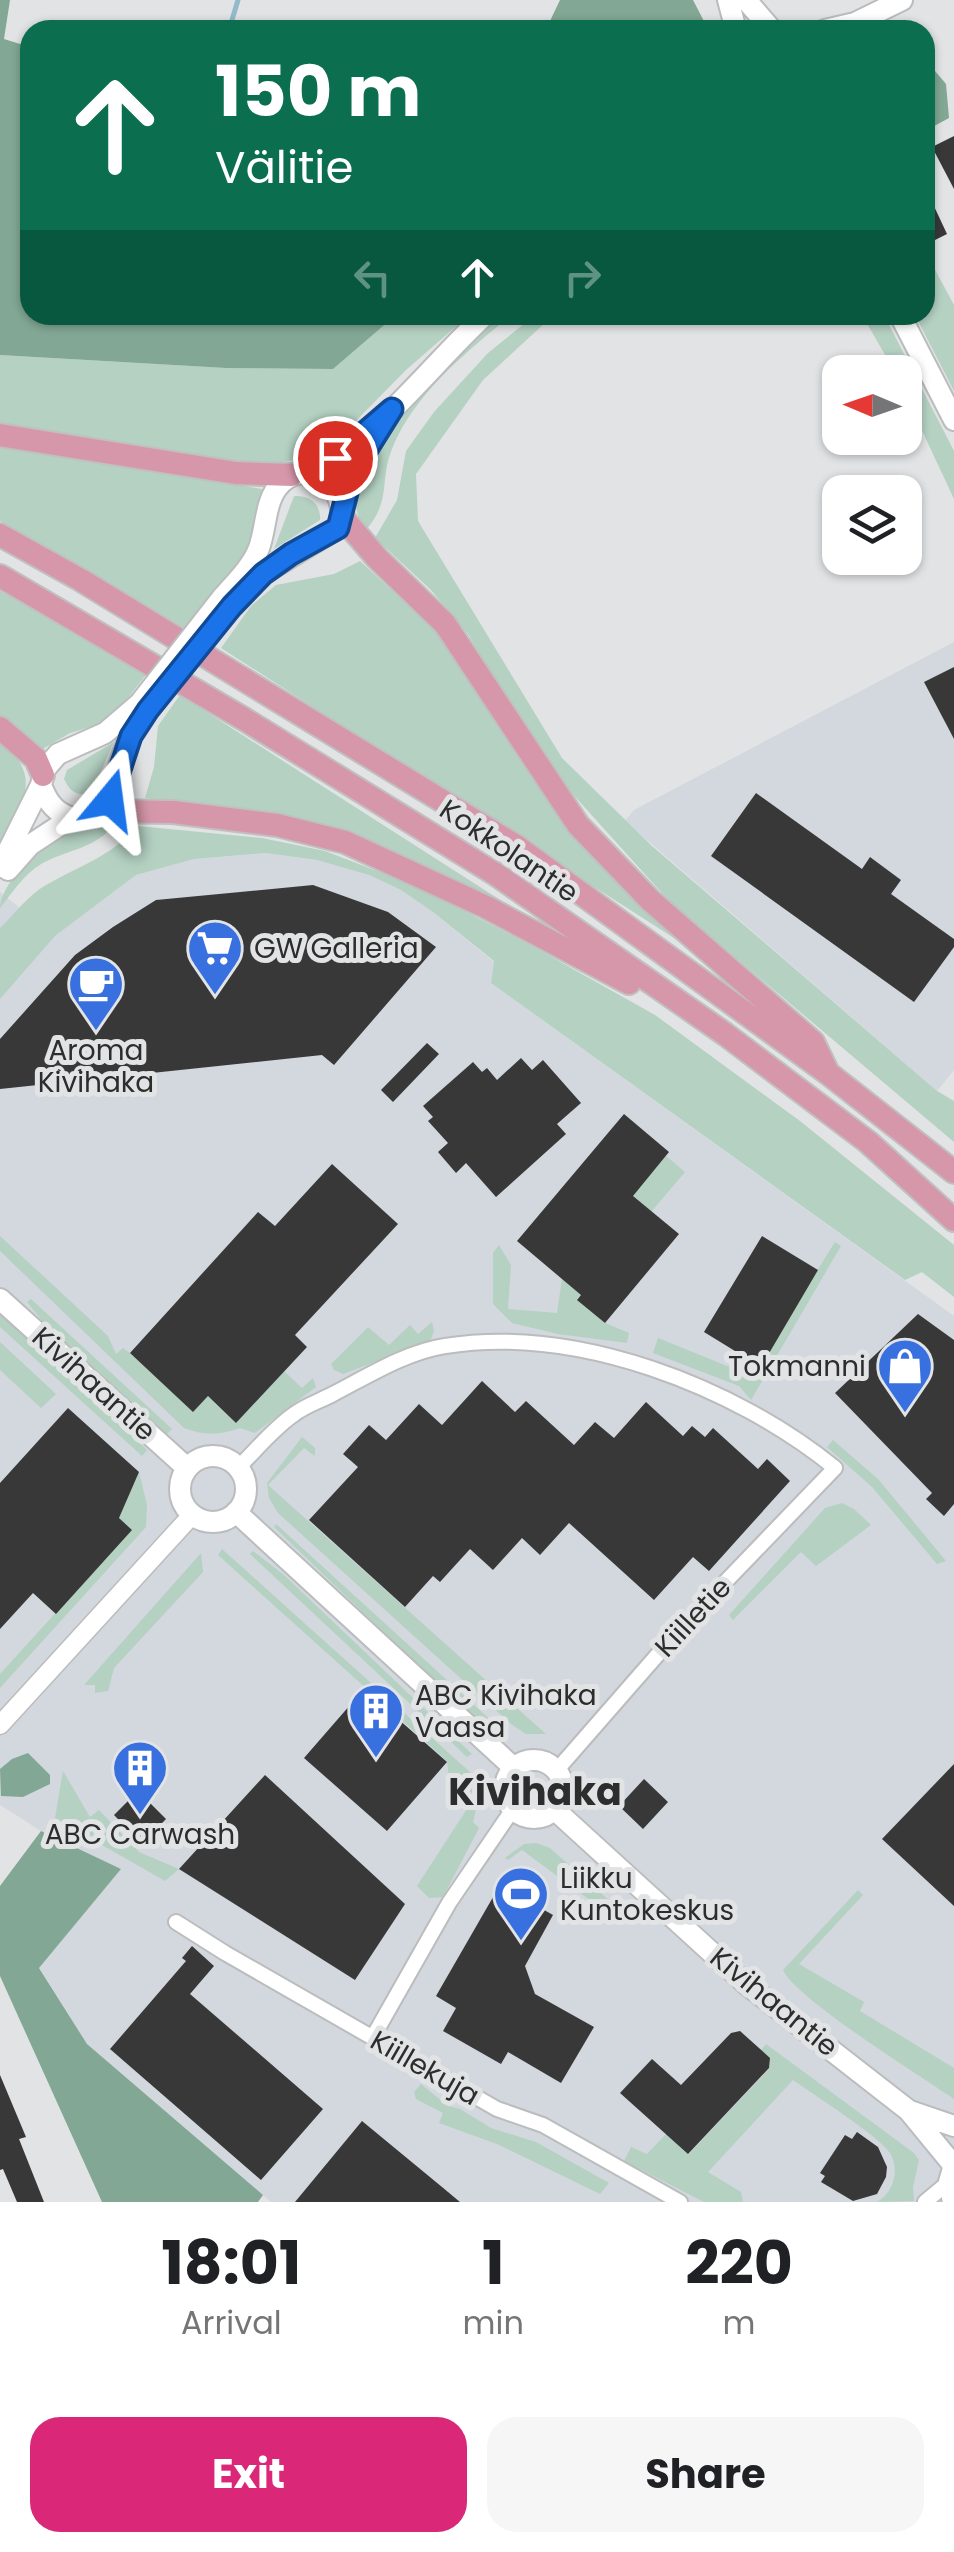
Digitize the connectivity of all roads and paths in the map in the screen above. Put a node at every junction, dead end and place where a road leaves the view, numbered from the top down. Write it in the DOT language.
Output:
graph roads {
  1 [pos="746,0"];
  2 [pos="902,0"];
  3 [pos="763,20"];
  4 [pos="860,20"];
  5 [pos="880,20"];
  6 [pos="475,325"];
  7 [pos="905,325"];
  8 [pos="392,409"];
  9 [pos="954,420"];
  10 [pos="0,435"];
  11 [pos="302,474"];
  12 [pos="342,510"];
  13 [pos="0,535"];
  14 [pos="0,576"];
  15 [pos="227,602"];
  16 [pos="144,706"];
  17 [pos="0,728"];
  18 [pos="42,780"];
  19 [pos="100,811"];
  20 [pos="71,818"];
  21 [pos="0,867"];
  22 [pos="0,879"];
  23 [pos="725,1034"];
  24 [pos="829,1074"];
  25 [pos="954,1172"];
  26 [pos="954,1220"];
  27 [pos="0,1300"];
  28 [pos="187,1468"];
  29 [pos="238,1468"];
  30 [pos="236,1512"];
  31 [pos="192,1515"];
  32 [pos="0,1725"];
  33 [pos="514,1768"];
  34 [pos="556,1771"];
  35 [pos="514,1809"];
  36 [pos="554,1810"];
  37 [pos="176,1922"];
  38 [pos="373,2038"];
  39 [pos="908,2110"];
  40 [pos="954,2126"];
  41 [pos="952,2179"];
  42 [pos="680,2202"];
  43 [pos="925,2202"];
  1 -- 3 [label="main road"];
  2 -- 4 [label="main road"];
  2 -- 5 [label="main road"];
  6 -- 8 [label="main road"];
  7 -- 9 [label="main road"];
  8 -- 11 [label="main road"];
  8 -- 12 [label="main road"];
  10 -- 11 [label="highway"];
  11 -- 12 [label="main road"];
  11 -- 15 [label="main road"];
  12 -- 15 [label="main road"];
  12 -- 24 [label="highway"];
  13 -- 24 [label="highway, Kokkolantie"];
  14 -- 23 [label="highway, Kokkolantie"];
  15 -- 16 [label="main road"];
  16 -- 18 [label="main road"];
  16 -- 19 [label="main road"];
  17 -- 18 [label="highway"];
  18 -- 20 [label="main road"];
  18 -- 21 [label="main road"];
  19 -- 20 [label="main road"];
  19 -- 23 [label="highway"];
  20 -- 22 [label="main road"];
  23 -- 26 [label="highway, Kokkolantie"];
  24 -- 25 [label="highway, Kokkolantie"];
  27 -- 28 [label="main road, Kivihaantie"];
  28 -- 29 [label="main road"];
  28 -- 31 [label="main road"];
  29 -- 30 [label="main road"];
  29 -- 34 [label="street, Kiilletie"];
  30 -- 31 [label="main road"];
  30 -- 33 [label="main road"];
  31 -- 32 [label="street"];
  33 -- 34 [label="main road"];
  33 -- 35 [label="main road"];
  34 -- 36 [label="main road"];
  35 -- 36 [label="main road"];
  35 -- 38 [label="street"];
  36 -- 39 [label="main road, Kivihaantie"];
  37 -- 38 [label="street, Kiillekuja"];
  38 -- 42 [label="street, Kiillekuja"];
  39 -- 40 [label="main road, Kivihaantie"];
  39 -- 41 [label="main road, Kivihaantie"];
  41 -- 43 [label="street"];
}
